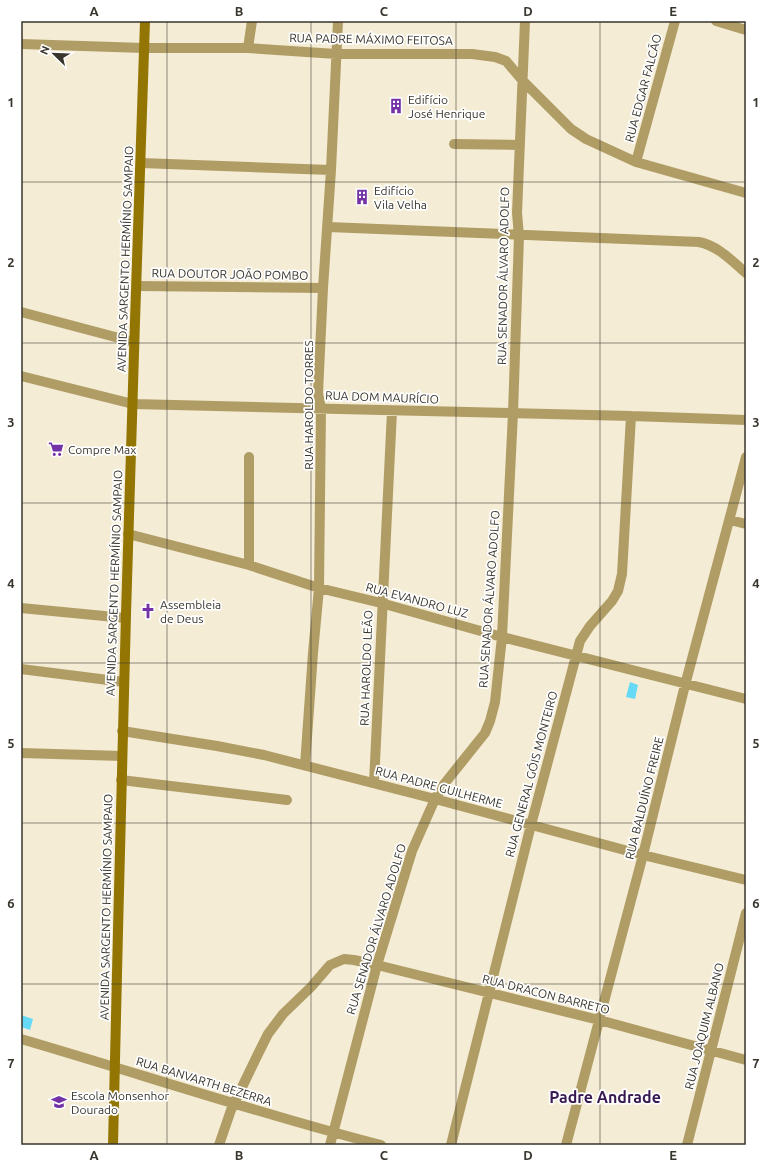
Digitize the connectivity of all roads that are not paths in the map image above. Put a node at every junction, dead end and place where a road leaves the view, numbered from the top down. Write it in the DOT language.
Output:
graph roads {
  1 [pos="145,21"];
  2 [pos="252,21"];
  3 [pos="338,21"];
  4 [pos="525,21"];
  5 [pos="675,21"];
  6 [pos="716,21"];
  7 [pos="746,30"];
  8 [pos="21,44"];
  9 [pos="144,48"];
  10 [pos="248,48"];
  11 [pos="336,54"];
  12 [pos="523,81"];
  13 [pos="454,144"];
  14 [pos="520,145"];
  15 [pos="636,162"];
  16 [pos="141,163"];
  17 [pos="331,170"];
  18 [pos="746,193"];
  19 [pos="328,227"];
  20 [pos="519,236"];
  21 [pos="746,273"];
  22 [pos="136,286"];
  23 [pos="323,288"];
  24 [pos="21,312"];
  25 [pos="134,342"];
  26 [pos="21,376"];
  27 [pos="133,404"];
  28 [pos="321,409"];
  29 [pos="392,411"];
  30 [pos="513,414"];
  31 [pos="631,416"];
  32 [pos="746,420"];
  33 [pos="249,457"];
  34 [pos="746,457"];
  35 [pos="730,520"];
  36 [pos="746,524"];
  37 [pos="128,534"];
  38 [pos="249,566"];
  39 [pos="319,588"];
  40 [pos="381,603"];
  41 [pos="21,608"];
  42 [pos="125,618"];
  43 [pos="502,637"];
  44 [pos="576,656"];
  45 [pos="21,669"];
  46 [pos="124,682"];
  47 [pos="685,685"];
  48 [pos="746,700"];
  49 [pos="122,731"];
  50 [pos="21,753"];
  51 [pos="122,756"];
  52 [pos="305,765"];
  53 [pos="121,780"];
  54 [pos="374,783"];
  55 [pos="435,799"];
  56 [pos="287,800"];
  57 [pos="531,825"];
  58 [pos="643,855"];
  59 [pos="746,880"];
  60 [pos="746,913"];
  61 [pos="377,965"];
  62 [pos="489,993"];
  63 [pos="599,1020"];
  64 [pos="21,1039"];
  65 [pos="711,1051"];
  66 [pos="746,1060"];
  67 [pos="115,1067"];
  68 [pos="233,1104"];
  69 [pos="333,1133"];
  70 [pos="113,1145"];
  71 [pos="219,1145"];
  72 [pos="330,1145"];
  73 [pos="381,1145"];
  74 [pos="451,1145"];
  75 [pos="566,1145"];
  76 [pos="687,1145"];
  1 -- 9 [label="main road, AVENIDA SARGENTO HERMÍNIO SAMPAIO"];
  2 -- 10 [label="street"];
  3 -- 11 [label="street, RUA HAROLDO TORRES"];
  4 -- 12 [label="street, RUA SENADOR ÁLVARO ADOLFO"];
  5 -- 15 [label="street, RUA EDGAR FALCÃO"];
  6 -- 7 [label="street"];
  8 -- 9 [label="street, RUA PADRE MÁXIMO FEITOSA"];
  9 -- 10 [label="street, RUA PADRE MÁXIMO FEITOSA"];
  9 -- 16 [label="main road, AVENIDA SARGENTO HERMÍNIO SAMPAIO"];
  10 -- 11 [label="street, RUA PADRE MÁXIMO FEITOSA"];
  11 -- 12 [label="street, RUA PADRE MÁXIMO FEITOSA"];
  11 -- 17 [label="street, RUA HAROLDO TORRES"];
  12 -- 14 [label="street, RUA SENADOR ÁLVARO ADOLFO"];
  12 -- 15 [label="street, RUA PADRE MÁXIMO FEITOSA"];
  13 -- 14 [label="street"];
  14 -- 20 [label="street, RUA SENADOR ÁLVARO ADOLFO"];
  15 -- 18 [label="street, RUA PADRE MÁXIMO FEITOSA"];
  16 -- 17 [label="street"];
  16 -- 22 [label="main road, AVENIDA SARGENTO HERMÍNIO SAMPAIO"];
  17 -- 19 [label="street, RUA HAROLDO TORRES"];
  19 -- 20 [label="street"];
  19 -- 23 [label="street, RUA HAROLDO TORRES"];
  20 -- 21 [label="street"];
  20 -- 30 [label="street, RUA SENADOR ÁLVARO ADOLFO"];
  22 -- 23 [label="street, RUA DOUTOR JOÃO POMBO"];
  22 -- 25 [label="main road, AVENIDA SARGENTO HERMÍNIO SAMPAIO"];
  23 -- 28 [label="street, RUA HAROLDO TORRES"];
  24 -- 25 [label="street"];
  25 -- 27 [label="main road, AVENIDA SARGENTO HERMÍNIO SAMPAIO"];
  26 -- 27 [label="street, RUA DOM MAURÍCIO"];
  27 -- 28 [label="street, RUA DOM MAURÍCIO"];
  27 -- 37 [label="main road, AVENIDA SARGENTO HERMÍNIO SAMPAIO"];
  28 -- 29 [label="street, RUA DOM MAURÍCIO"];
  28 -- 39 [label="street, RUA HAROLDO TORRES"];
  29 -- 30 [label="street, RUA DOM MAURÍCIO"];
  29 -- 40 [label="street, RUA HAROLDO LEÃO"];
  30 -- 31 [label="street, RUA DOM MAURÍCIO"];
  30 -- 43 [label="street, RUA SENADOR ÁLVARO ADOLFO"];
  31 -- 32 [label="street, RUA DOM MAURÍCIO"];
  31 -- 44 [label="street, RUA GENERAL GÓIS MONTEIRO"];
  33 -- 38 [label="street"];
  34 -- 35 [label="street, RUA BALDUÍNO FREIRE"];
  35 -- 36 [label="street"];
  35 -- 47 [label="street, RUA BALDUÍNO FREIRE"];
  37 -- 38 [label="street, RUA EVANDRO LUZ"];
  37 -- 42 [label="main road, AVENIDA SARGENTO HERMÍNIO SAMPAIO"];
  38 -- 39 [label="street, RUA EVANDRO LUZ"];
  39 -- 40 [label="street, RUA EVANDRO LUZ"];
  39 -- 52 [label="street, RUA HAROLDO TORRES"];
  40 -- 43 [label="street, RUA EVANDRO LUZ"];
  40 -- 54 [label="street, RUA HAROLDO LEÃO"];
  41 -- 42 [label="street"];
  42 -- 46 [label="main road, AVENIDA SARGENTO HERMÍNIO SAMPAIO"];
  43 -- 44 [label="street, RUA EVANDRO LUZ"];
  43 -- 55 [label="street, RUA SENADOR ÁLVARO ADOLFO"];
  44 -- 47 [label="street, RUA EVANDRO LUZ"];
  44 -- 57 [label="street, RUA GENERAL GÓIS MONTEIRO"];
  45 -- 46 [label="street"];
  46 -- 49 [label="main road, AVENIDA SARGENTO HERMÍNIO SAMPAIO"];
  47 -- 48 [label="street, RUA EVANDRO LUZ"];
  47 -- 58 [label="street, RUA BALDUÍNO FREIRE"];
  49 -- 51 [label="main road, AVENIDA SARGENTO HERMÍNIO SAMPAIO"];
  49 -- 52 [label="street, RUA PADRE GUILHERME"];
  50 -- 51 [label="street"];
  51 -- 53 [label="main road, AVENIDA SARGENTO HERMÍNIO SAMPAIO"];
  52 -- 54 [label="street, RUA PADRE GUILHERME"];
  53 -- 56 [label="street"];
  53 -- 67 [label="main road, AVENIDA SARGENTO HERMÍNIO SAMPAIO"];
  54 -- 55 [label="street, RUA PADRE GUILHERME"];
  55 -- 57 [label="street, RUA PADRE GUILHERME"];
  55 -- 61 [label="street, RUA SENADOR ÁLVARO ADOLFO"];
  57 -- 58 [label="street, RUA PADRE GUILHERME"];
  57 -- 62 [label="street, RUA GENERAL GÓIS MONTEIRO"];
  58 -- 59 [label="street, RUA PADRE GUILHERME"];
  58 -- 63 [label="street, RUA BALDUÍNO FREIRE"];
  60 -- 65 [label="street, RUA JOAQUIM ALBANO"];
  61 -- 62 [label="street, RUA DRACON BARRETO"];
  61 -- 68 [label="street, RUA DRACON BARRETO"];
  61 -- 69 [label="street, RUA SENADOR ÁLVARO ADOLFO"];
  62 -- 63 [label="street, RUA DRACON BARRETO"];
  62 -- 74 [label="street, RUA GENERAL GÓIS MONTEIRO"];
  63 -- 65 [label="street, RUA DRACON BARRETO"];
  63 -- 75 [label="street, RUA BALDUÍNO FREIRE"];
  64 -- 67 [label="street, RUA BANVARTH BEZERRA"];
  65 -- 66 [label="street, RUA DRACON BARRETO"];
  65 -- 76 [label="street, RUA JOAQUIM ALBANO"];
  67 -- 68 [label="street, RUA BANVARTH BEZERRA"];
  67 -- 70 [label="main road, AVENIDA SARGENTO HERMÍNIO SAMPAIO"];
  68 -- 69 [label="street, RUA BANVARTH BEZERRA"];
  68 -- 71 [label="street"];
  69 -- 72 [label="street, RUA SENADOR ÁLVARO ADOLFO"];
  69 -- 73 [label="street, RUA BANVARTH BEZERRA"];
}
